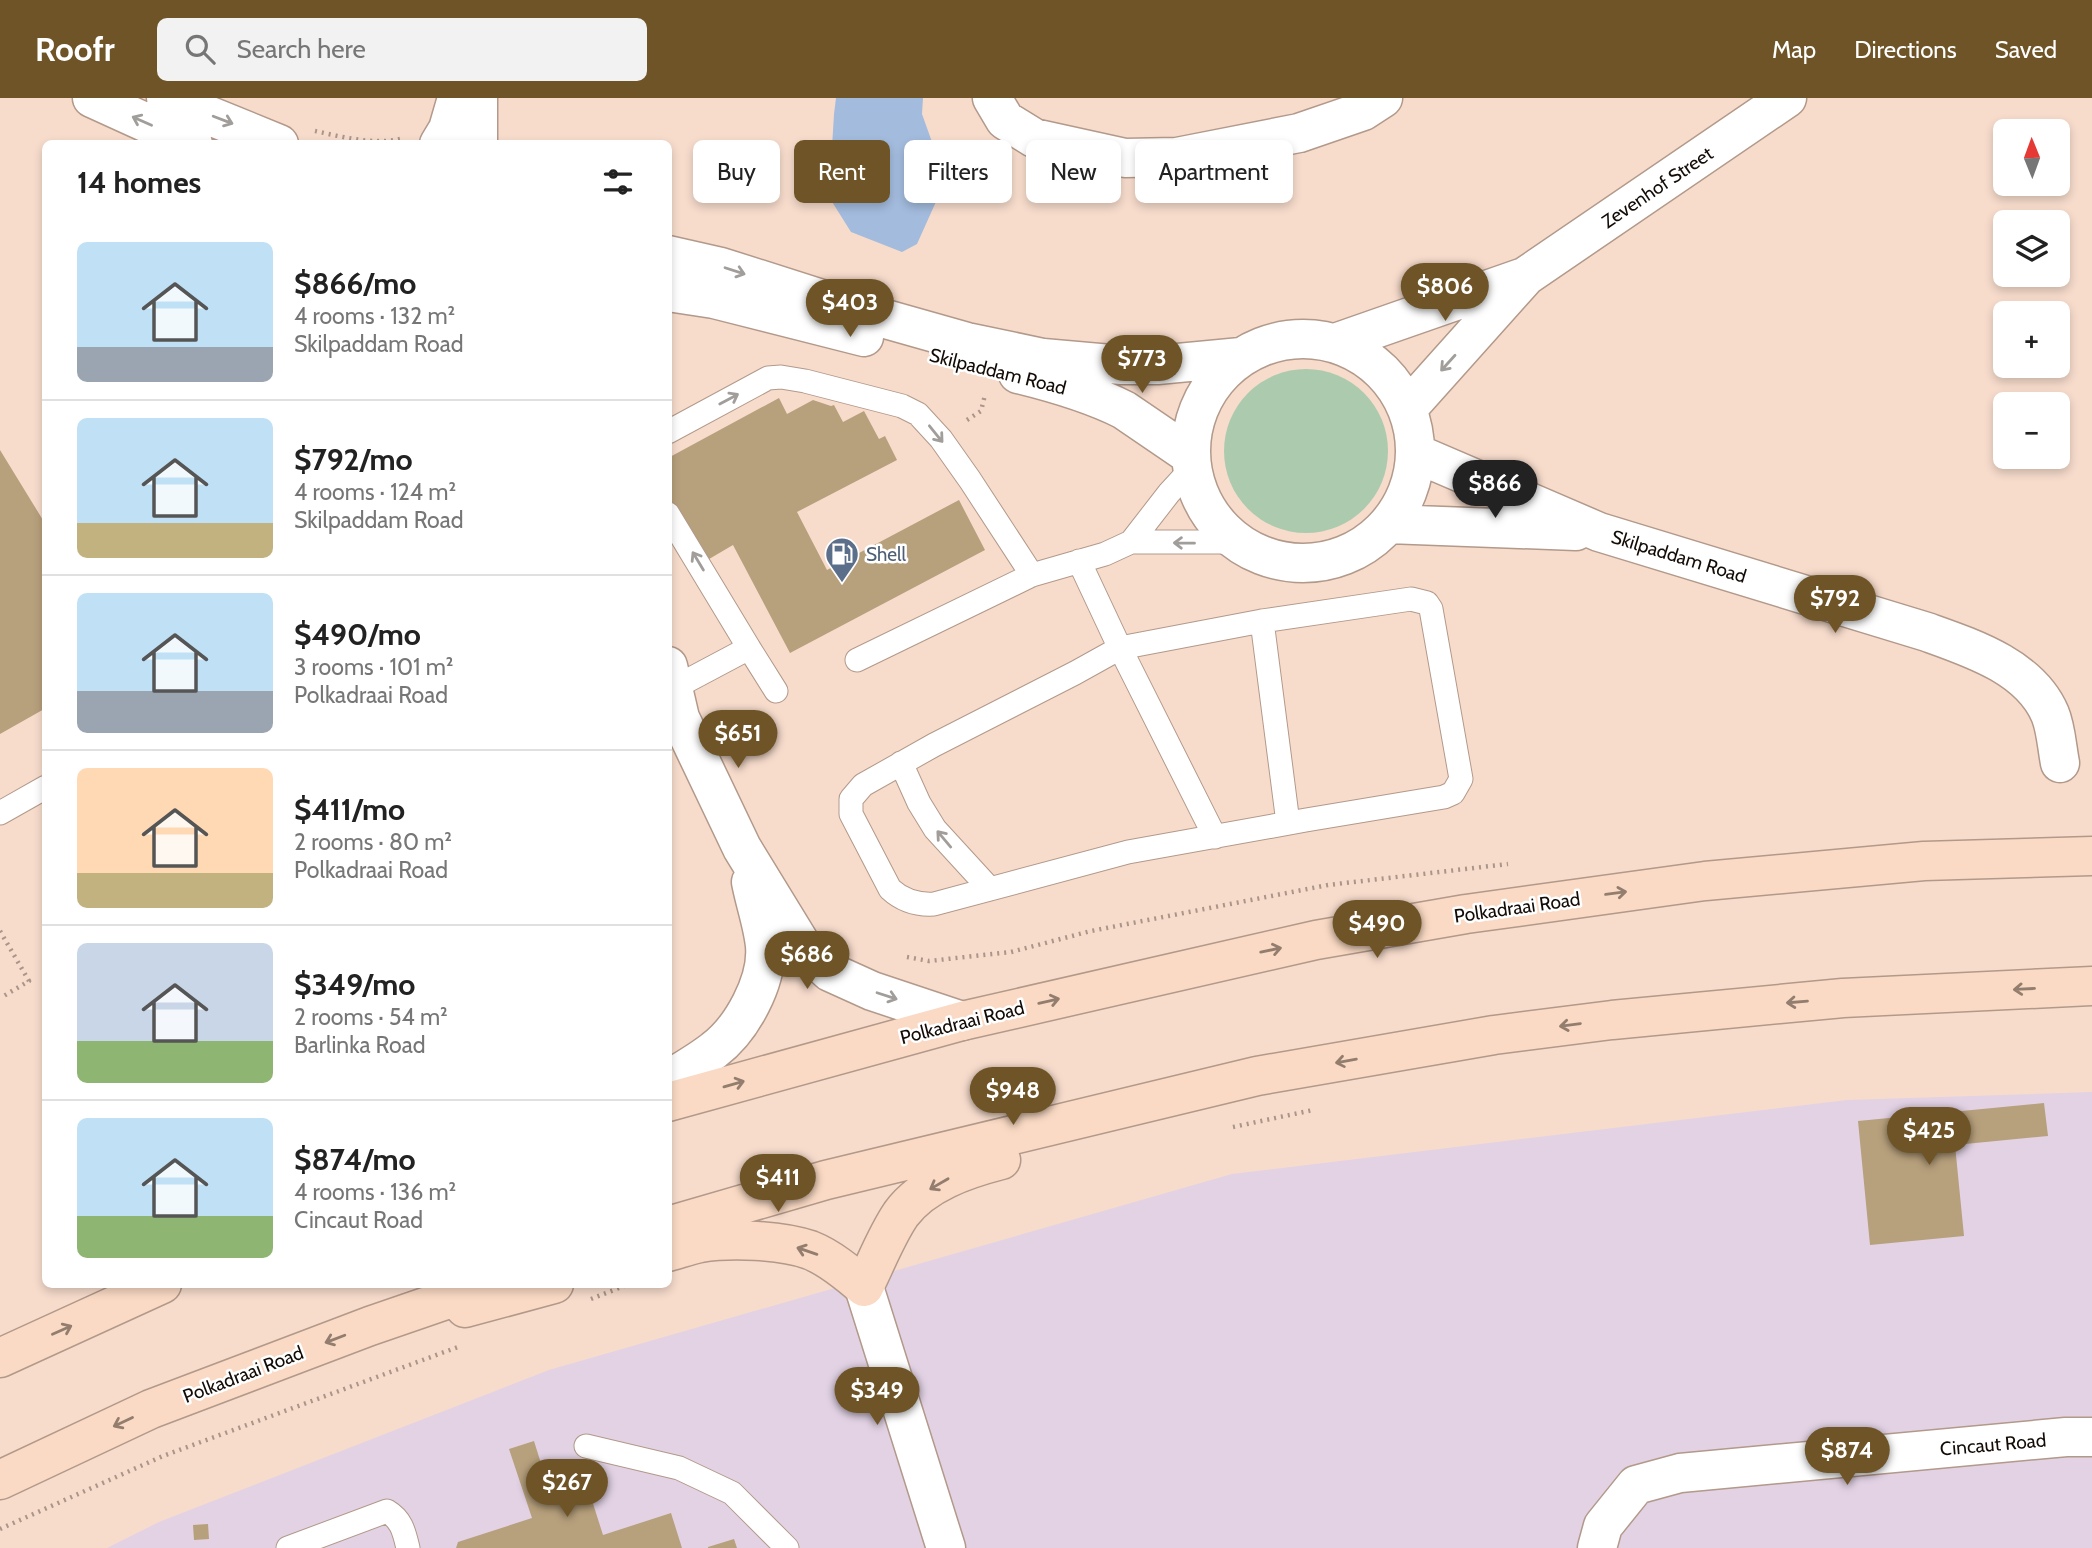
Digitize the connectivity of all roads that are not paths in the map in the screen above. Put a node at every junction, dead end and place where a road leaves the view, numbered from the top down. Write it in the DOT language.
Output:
graph roads {
  1 [pos="92,98"];
  2 [pos="166,98"];
  3 [pos="457,98"];
  4 [pos="478,98"];
  5 [pos="992,98"];
  6 [pos="1383,98"];
  7 [pos="1787,98"];
  8 [pos="292,136"];
  9 [pos="184,140"];
  10 [pos="424,140"];
  11 [pos="478,140"];
  12 [pos="672,256"];
  13 [pos="1526,276"];
  14 [pos="672,293"];
  15 [pos="1335,343"];
  16 [pos="1241,357"];
  17 [pos="1407,409"];
  18 [pos="672,430"];
  19 [pos="1415,453"];
  20 [pos="1191,461"];
  21 [pos="672,520"];
  22 [pos="1388,524"];
  23 [pos="1599,532"];
  24 [pos="1131,542"];
  25 [pos="1237,542"];
  26 [pos="1079,561"];
  27 [pos="1032,575"];
  28 [pos="1262,621"];
  29 [pos="749,648"];
  30 [pos="1120,648"];
  31 [pos="857,660"];
  32 [pos="776,691"];
  33 [pos="672,693"];
  34 [pos="901,763"];
  35 [pos="2060,763"];
  36 [pos="42,789"];
  37 [pos="0,813"];
  38 [pos="1288,823"];
  39 [pos="1215,837"];
  40 [pos="743,848"];
  41 [pos="2092,856"];
  42 [pos="990,889"];
  43 [pos="2092,986"];
  44 [pos="962,1021"];
  45 [pos="1257,1076"];
  46 [pos="672,1077"];
  47 [pos="672,1101"];
  48 [pos="672,1225"];
  49 [pos="672,1251"];
  50 [pos="864,1287"];
  51 [pos="153,1288"];
  52 [pos="480,1288"];
  53 [pos="539,1288"];
  54 [pos="370,1326"];
  55 [pos="0,1358"];
  56 [pos="2092,1437"];
  57 [pos="586,1446"];
  58 [pos="0,1480"];
  59 [pos="288,1548"];
  60 [pos="408,1548"];
  61 [pos="787,1548"];
  62 [pos="946,1548"];
  63 [pos="1597,1548"];
  9 -- 1 [label="street, one-way"];
  2 -- 8 [label="street, one-way"];
  3 -- 10 [label="street"];
  4 -- 11 [label="street"];
  5 -- 6 [label="street"];
  7 -- 13 [label="street, Zevenhof Street"];
  12 -- 16 [label="street, Skilpaddam Road, one-way"];
  13 -- 15 [label="street, Zevenhof Street"];
  13 -- 17 [label="street, Zevenhof Street, one-way"];
  14 -- 20 [label="street, Skilpaddam Road"];
  15 -- 16 [label="street"];
  15 -- 17 [label="street"];
  16 -- 20 [label="street"];
  17 -- 19 [label="street"];
  18 -- 27 [label="lane, one-way"];
  19 -- 22 [label="street"];
  19 -- 23 [label="street, Skilpaddam Road"];
  20 -- 24 [label="lane"];
  20 -- 25 [label="street"];
  29 -- 21 [label="lane, one-way"];
  22 -- 23 [label="street, Skilpaddam Road"];
  22 -- 25 [label="street"];
  23 -- 35 [label="street, Skilpaddam Road"];
  25 -- 24 [label="lane, one-way"];
  24 -- 26 [label="lane"];
  26 -- 27 [label="lane"];
  26 -- 30 [label="lane"];
  27 -- 31 [label="lane"];
  28 -- 30 [label="lane"];
  28 -- 38 [label="lane"];
  28 -- 38 [label="lane"];
  29 -- 32 [label="lane"];
  29 -- 33 [label="lane"];
  30 -- 34 [label="lane"];
  30 -- 39 [label="lane"];
  33 -- 40 [label="street"];
  42 -- 34 [label="lane, one-way"];
  34 -- 42 [label="lane"];
  36 -- 37 [label="lane"];
  38 -- 39 [label="lane"];
  39 -- 42 [label="lane"];
  40 -- 44 [label="street, one-way"];
  40 -- 46 [label="street"];
  44 -- 41 [label="main road, Polkadraai Road, one-way"];
  43 -- 45 [label="main road, one-way"];
  47 -- 44 [label="main road, Polkadraai Road, one-way"];
  45 -- 48 [label="main road"];
  45 -- 50 [label="main road, one-way"];
  50 -- 49 [label="main road, one-way"];
  50 -- 62 [label="street"];
  55 -- 51 [label="main road, one-way"];
  52 -- 54 [label="main road, Polkadraai Road"];
  53 -- 54 [label="main road"];
  54 -- 58 [label="main road, Polkadraai Road, one-way"];
  56 -- 63 [label="street, Cincaut Road"];
  57 -- 61 [label="lane"];
  59 -- 60 [label="lane"];
}
